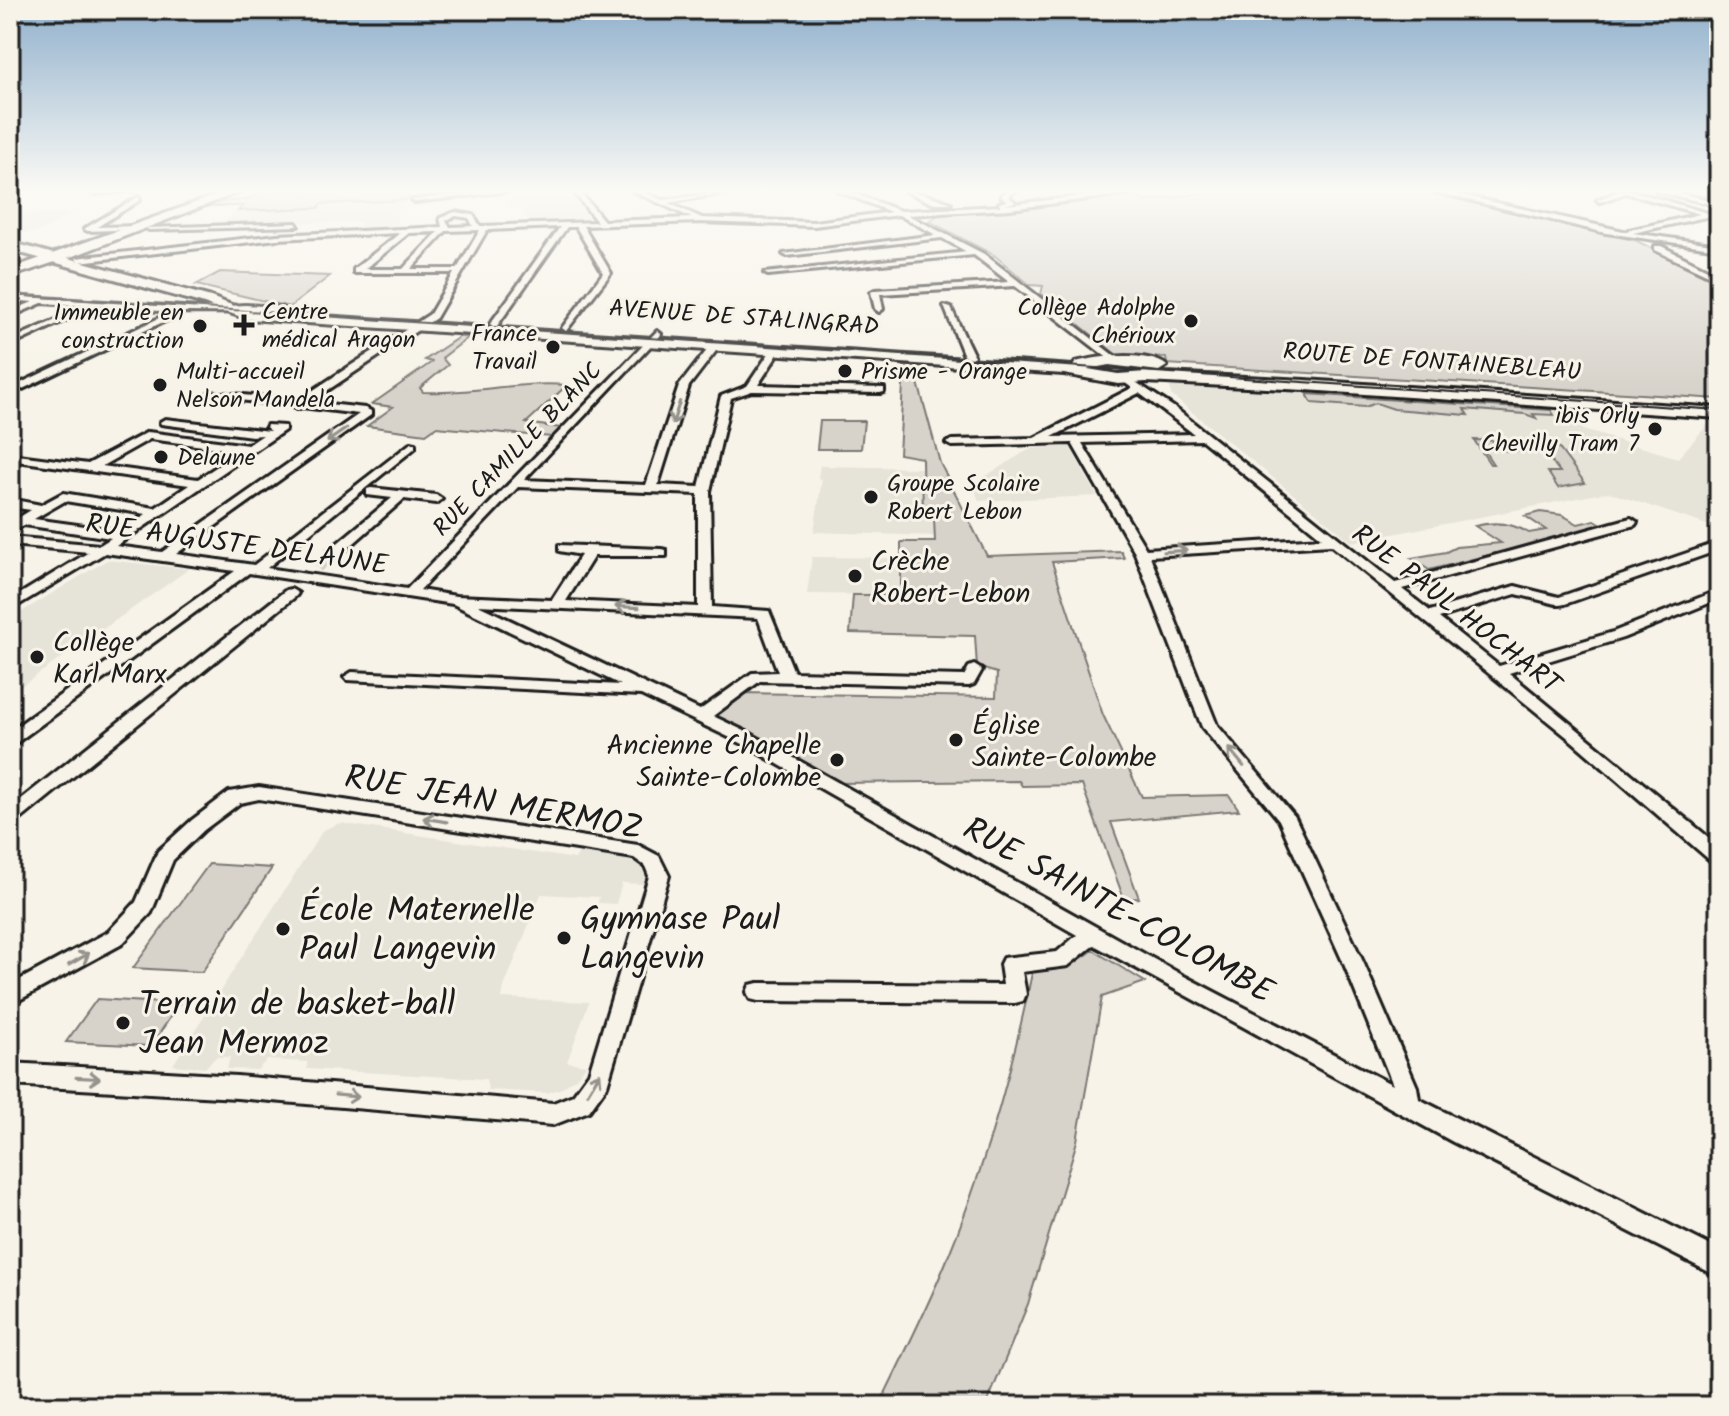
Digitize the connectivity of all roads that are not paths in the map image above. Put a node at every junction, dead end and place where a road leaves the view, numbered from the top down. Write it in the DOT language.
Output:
graph roads {
  1 [pos="55,257"];
  2 [pos="62,257"];
  3 [pos="64,257"];
  4 [pos="105,257"];
  5 [pos="374,257"];
  6 [pos="418,257"];
  7 [pos="467,257"];
  8 [pos="542,257"];
  9 [pos="598,257"];
  10 [pos="954,257"];
  11 [pos="960,257"];
  12 [pos="981,257"];
  13 [pos="1676,257"];
  14 [pos="79,260"];
  15 [pos="848,270"];
  16 [pos="460,271"];
  17 [pos="404,272"];
  18 [pos="10,273"];
  19 [pos="768,273"];
  20 [pos="1719,278"];
  21 [pos="1016,284"];
  22 [pos="10,298"];
  23 [pos="44,301"];
  24 [pos="98,304"];
  25 [pos="947,308"];
  26 [pos="879,309"];
  27 [pos="223,310"];
  28 [pos="281,310"];
  29 [pos="180,311"];
  30 [pos="10,314"];
  31 [pos="247,315"];
  32 [pos="422,324"];
  33 [pos="494,324"];
  34 [pos="566,328"];
  35 [pos="654,339"];
  36 [pos="1087,341"];
  37 [pos="10,343"];
  38 [pos="714,347"];
  39 [pos="775,351"];
  40 [pos="969,356"];
  41 [pos="1114,360"];
  42 [pos="1091,365"];
  43 [pos="1139,377"];
  44 [pos="751,388"];
  45 [pos="880,390"];
  46 [pos="10,392"];
  47 [pos="213,394"];
  48 [pos="299,404"];
  49 [pos="1719,405"];
  50 [pos="1719,413"];
  51 [pos="165,422"];
  52 [pos="269,430"];
  53 [pos="1204,437"];
  54 [pos="1075,440"];
  55 [pos="1037,441"];
  56 [pos="952,443"];
  57 [pos="411,446"];
  58 [pos="251,449"];
  59 [pos="10,457"];
  60 [pos="90,468"];
  61 [pos="200,483"];
  62 [pos="515,483"];
  63 [pos="651,489"];
  64 [pos="704,491"];
  65 [pos="371,492"];
  66 [pos="401,496"];
  67 [pos="436,499"];
  68 [pos="10,503"];
  69 [pos="44,509"];
  70 [pos="155,512"];
  71 [pos="23,521"];
  72 [pos="1631,522"];
  73 [pos="10,528"];
  74 [pos="120,535"];
  75 [pos="10,541"];
  76 [pos="1330,541"];
  77 [pos="1719,546"];
  78 [pos="564,548"];
  79 [pos="103,549"];
  80 [pos="589,553"];
  81 [pos="661,553"];
  82 [pos="1142,553"];
  83 [pos="333,554"];
  84 [pos="165,556"];
  85 [pos="253,568"];
  86 [pos="1390,588"];
  87 [pos="291,593"];
  88 [pos="409,594"];
  89 [pos="1719,594"];
  90 [pos="456,600"];
  91 [pos="557,604"];
  92 [pos="10,606"];
  93 [pos="705,611"];
  94 [pos="485,614"];
  95 [pos="1426,617"];
  96 [pos="974,670"];
  97 [pos="1496,672"];
  98 [pos="787,675"];
  99 [pos="352,677"];
  100 [pos="646,691"];
  101 [pos="701,717"];
  102 [pos="10,739"];
  103 [pos="10,818"];
  104 [pos="1719,857"];
  105 [pos="1091,936"];
  106 [pos="758,992"];
  107 [pos="10,996"];
  108 [pos="10,1074"];
  109 [pos="1408,1104"];
  110 [pos="1719,1264"];
  1 -- 18 [label="main road"];
  2 -- 27 [label="main road"];
  3 -- 14 [label="main road"];
  4 -- 14 [label="street"];
  5 -- 17 [label="street"];
  6 -- 17 [label="street"];
  7 -- 16 [label="street"];
  8 -- 33 [label="street"];
  9 -- 34 [label="street"];
  10 -- 19 [label="street"];
  11 -- 15 [label="street"];
  12 -- 21 [label="street"];
  13 -- 20 [label="street"];
  14 -- 28 [label="main road"];
  16 -- 17 [label="street"];
  16 -- 32 [label="street"];
  21 -- 26 [label="street"];
  21 -- 36 [label="street"];
  22 -- 23 [label="street, AVENUE DE STALINGRAD"];
  23 -- 24 [label="street, AVENUE DE STALINGRAD"];
  23 -- 30 [label="street"];
  24 -- 29 [label="street, AVENUE DE STALINGRAD"];
  24 -- 37 [label="street"];
  25 -- 40 [label="street"];
  27 -- 28 [label="street, AVENUE DE STALINGRAD"];
  27 -- 29 [label="street, AVENUE DE STALINGRAD"];
  27 -- 31 [label="main road"];
  28 -- 32 [label="main road, AVENUE DE STALINGRAD"];
  29 -- 31 [label="street, AVENUE DE STALINGRAD"];
  29 -- 46 [label="street"];
  31 -- 32 [label="main road, AVENUE DE STALINGRAD"];
  32 -- 33 [label="main road, AVENUE DE STALINGRAD"];
  32 -- 35 [label="main road, AVENUE DE STALINGRAD"];
  32 -- 48 [label="street"];
  33 -- 34 [label="main road, AVENUE DE STALINGRAD"];
  34 -- 35 [label="main road, AVENUE DE STALINGRAD"];
  35 -- 38 [label="main road, AVENUE DE STALINGRAD"];
  35 -- 40 [label="main road, AVENUE DE STALINGRAD"];
  35 -- 62 [label="street, RUE CAMILLE BLANC"];
  36 -- 41 [label="street"];
  36 -- 42 [label="street"];
  38 -- 39 [label="main road, AVENUE DE STALINGRAD"];
  38 -- 63 [label="street, one-way"];
  39 -- 42 [label="main road, AVENUE DE STALINGRAD"];
  39 -- 44 [label="street"];
  40 -- 42 [label="main road, AVENUE DE STALINGRAD"];
  41 -- 42 [label="main road"];
  41 -- 43 [label="main road"];
  42 -- 43 [label="main road"];
  43 -- 49 [label="main road, ROUTE DE FONTAINEBLEAU"];
  43 -- 50 [label="main road"];
  43 -- 53 [label="street, RUE PAUL HOCHART"];
  43 -- 55 [label="street"];
  44 -- 45 [label="street"];
  44 -- 64 [label="street"];
  47 -- 48 [label="street"];
  48 -- 52 [label="street"];
  48 -- 84 [label="street, one-way"];
  51 -- 52 [label="street"];
  52 -- 58 [label="street"];
  53 -- 54 [label="street"];
  53 -- 76 [label="street, RUE PAUL HOCHART"];
  54 -- 55 [label="street"];
  54 -- 82 [label="street"];
  55 -- 56 [label="street"];
  57 -- 85 [label="street"];
  58 -- 60 [label="street"];
  58 -- 61 [label="street"];
  59 -- 60 [label="street"];
  60 -- 61 [label="street"];
  61 -- 70 [label="street"];
  62 -- 63 [label="street"];
  62 -- 88 [label="street, RUE CAMILLE BLANC"];
  63 -- 64 [label="street"];
  64 -- 93 [label="street"];
  65 -- 66 [label="street"];
  66 -- 67 [label="street"];
  66 -- 83 [label="street"];
  68 -- 69 [label="street"];
  69 -- 70 [label="street"];
  69 -- 71 [label="street"];
  70 -- 74 [label="street"];
  71 -- 73 [label="street"];
  71 -- 74 [label="street"];
  72 -- 86 [label="street"];
  74 -- 79 [label="street"];
  75 -- 79 [label="street, RUE AUGUSTE DELAUNE"];
  82 -- 76 [label="street, one-way"];
  76 -- 86 [label="street, RUE PAUL HOCHART"];
  77 -- 95 [label="street"];
  78 -- 80 [label="street"];
  79 -- 84 [label="street, RUE AUGUSTE DELAUNE"];
  79 -- 92 [label="street"];
  80 -- 81 [label="street"];
  80 -- 91 [label="street"];
  109 -- 82 [label="street, one-way"];
  84 -- 85 [label="street, RUE AUGUSTE DELAUNE"];
  85 -- 88 [label="street, RUE AUGUSTE DELAUNE"];
  85 -- 102 [label="street"];
  86 -- 95 [label="street, RUE PAUL HOCHART"];
  87 -- 103 [label="street"];
  88 -- 90 [label="street, RUE AUGUSTE DELAUNE"];
  89 -- 97 [label="street"];
  90 -- 91 [label="street, RUE AUGUSTE DELAUNE"];
  90 -- 94 [label="street, RUE AUGUSTE DELAUNE"];
  93 -- 91 [label="street, RUE AUGUSTE DELAUNE, one-way"];
  93 -- 98 [label="street, RUE AUGUSTE DELAUNE"];
  94 -- 100 [label="street, RUE SAINTE-COLOMBE"];
  95 -- 97 [label="street, RUE PAUL HOCHART"];
  96 -- 98 [label="street"];
  97 -- 104 [label="street, RUE PAUL HOCHART"];
  98 -- 101 [label="street"];
  99 -- 100 [label="street"];
  100 -- 101 [label="street, RUE SAINTE-COLOMBE"];
  101 -- 105 [label="street, RUE SAINTE-COLOMBE"];
  105 -- 106 [label="street"];
  105 -- 109 [label="street, RUE SAINTE-COLOMBE"];
  107 -- 108 [label="street, RUE JEAN MERMOZ"];
  109 -- 110 [label="street, RUE SAINTE-COLOMBE"];
}
